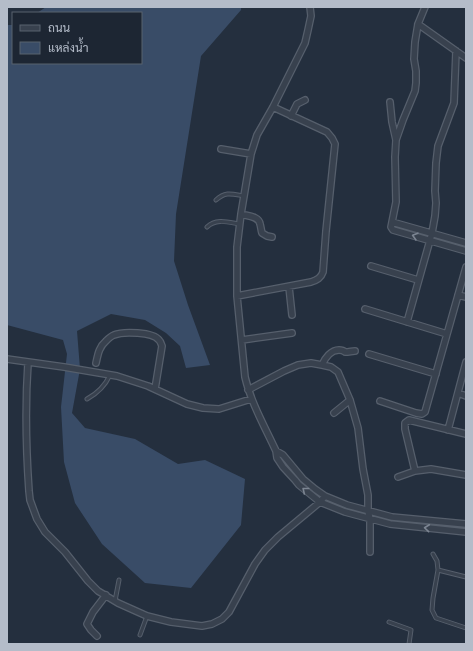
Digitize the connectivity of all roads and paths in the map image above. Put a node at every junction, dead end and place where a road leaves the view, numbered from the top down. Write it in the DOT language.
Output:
graph roads {
  1 [pos="310,7"];
  2 [pos="425,7"];
  3 [pos="418,24"];
  4 [pos="456,51"];
  5 [pos="466,58"];
  6 [pos="304,100"];
  7 [pos="390,102"];
  8 [pos="273,107"];
  9 [pos="291,116"];
  10 [pos="396,140"];
  11 [pos="221,149"];
  12 [pos="251,154"];
  13 [pos="244,196"];
  14 [pos="216,200"];
  15 [pos="241,214"];
  16 [pos="240,224"];
  17 [pos="392,224"];
  18 [pos="207,227"];
  19 [pos="432,233"];
  20 [pos="272,237"];
  21 [pos="429,240"];
  22 [pos="466,243"];
  23 [pos="466,251"];
  24 [pos="371,266"];
  25 [pos="466,267"];
  26 [pos="418,280"];
  27 [pos="289,287"];
  28 [pos="458,295"];
  29 [pos="237,296"];
  30 [pos="466,297"];
  31 [pos="365,309"];
  32 [pos="292,315"];
  33 [pos="407,322"];
  34 [pos="292,333"];
  35 [pos="447,334"];
  36 [pos="242,340"];
  37 [pos="355,350"];
  38 [pos="368,354"];
  39 [pos="7,359"];
  40 [pos="28,362"];
  41 [pos="466,362"];
  42 [pos="96,363"];
  43 [pos="322,365"];
  44 [pos="110,374"];
  45 [pos="436,374"];
  46 [pos="155,389"];
  47 [pos="248,390"];
  48 [pos="458,393"];
  49 [pos="466,396"];
  50 [pos="87,399"];
  51 [pos="251,399"];
  52 [pos="350,400"];
  53 [pos="380,402"];
  54 [pos="334,412"];
  55 [pos="448,430"];
  56 [pos="466,434"];
  57 [pos="276,451"];
  58 [pos="416,471"];
  59 [pos="466,475"];
  60 [pos="398,478"];
  61 [pos="325,496"];
  62 [pos="320,502"];
  63 [pos="368,511"];
  64 [pos="370,519"];
  65 [pos="466,524"];
  66 [pos="466,532"];
  67 [pos="370,552"];
  68 [pos="433,554"];
  69 [pos="438,570"];
  70 [pos="466,577"];
  71 [pos="119,580"];
  72 [pos="106,595"];
  73 [pos="115,601"];
  74 [pos="147,616"];
  75 [pos="389,622"];
  76 [pos="466,628"];
  77 [pos="140,635"];
  78 [pos="98,636"];
  79 [pos="409,644"];
  1 -- 8 [label="street"];
  2 -- 3 [label="street"];
  3 -- 4 [label="street"];
  3 -- 10 [label="street"];
  4 -- 5 [label="street"];
  4 -- 19 [label="street"];
  6 -- 9 [label="street"];
  7 -- 10 [label="street"];
  8 -- 9 [label="street"];
  8 -- 12 [label="street"];
  9 -- 27 [label="street"];
  10 -- 17 [label="street"];
  11 -- 12 [label="street"];
  12 -- 13 [label="street"];
  13 -- 14 [label="lane"];
  13 -- 15 [label="street"];
  15 -- 16 [label="street"];
  15 -- 20 [label="street"];
  16 -- 18 [label="lane"];
  16 -- 29 [label="street"];
  17 -- 19 [label="street"];
  21 -- 17 [label="street, one-way"];
  19 -- 21 [label="street"];
  19 -- 22 [label="street"];
  21 -- 23 [label="street"];
  21 -- 26 [label="street"];
  24 -- 26 [label="street"];
  25 -- 28 [label="street"];
  26 -- 33 [label="street"];
  27 -- 29 [label="street"];
  27 -- 32 [label="street"];
  28 -- 30 [label="street"];
  28 -- 35 [label="street"];
  29 -- 36 [label="street"];
  31 -- 33 [label="street"];
  33 -- 35 [label="street"];
  34 -- 36 [label="street"];
  35 -- 45 [label="street"];
  36 -- 47 [label="street"];
  37 -- 43 [label="street"];
  38 -- 45 [label="street"];
  39 -- 40 [label="street"];
  40 -- 44 [label="street"];
  40 -- 72 [label="street"];
  41 -- 48 [label="street"];
  42 -- 46 [label="street"];
  43 -- 47 [label="street"];
  43 -- 52 [label="street"];
  44 -- 46 [label="street"];
  44 -- 50 [label="lane"];
  45 -- 53 [label="street"];
  46 -- 51 [label="street"];
  47 -- 51 [label="street"];
  48 -- 49 [label="street"];
  48 -- 55 [label="street"];
  51 -- 57 [label="street"];
  52 -- 54 [label="street"];
  52 -- 63 [label="street"];
  55 -- 56 [label="street"];
  55 -- 58 [label="street"];
  57 -- 61 [label="street"];
  62 -- 57 [label="street, one-way"];
  58 -- 59 [label="street"];
  58 -- 60 [label="street"];
  61 -- 62 [label="street"];
  61 -- 63 [label="street"];
  62 -- 64 [label="street"];
  62 -- 74 [label="street"];
  63 -- 64 [label="street"];
  63 -- 65 [label="street"];
  66 -- 64 [label="street, one-way"];
  64 -- 67 [label="street"];
  68 -- 69 [label="lane"];
  69 -- 70 [label="lane"];
  69 -- 76 [label="lane"];
  71 -- 73 [label="lane"];
  72 -- 73 [label="street"];
  72 -- 78 [label="street"];
  73 -- 74 [label="street"];
  74 -- 77 [label="lane"];
  75 -- 79 [label="lane"];
}
